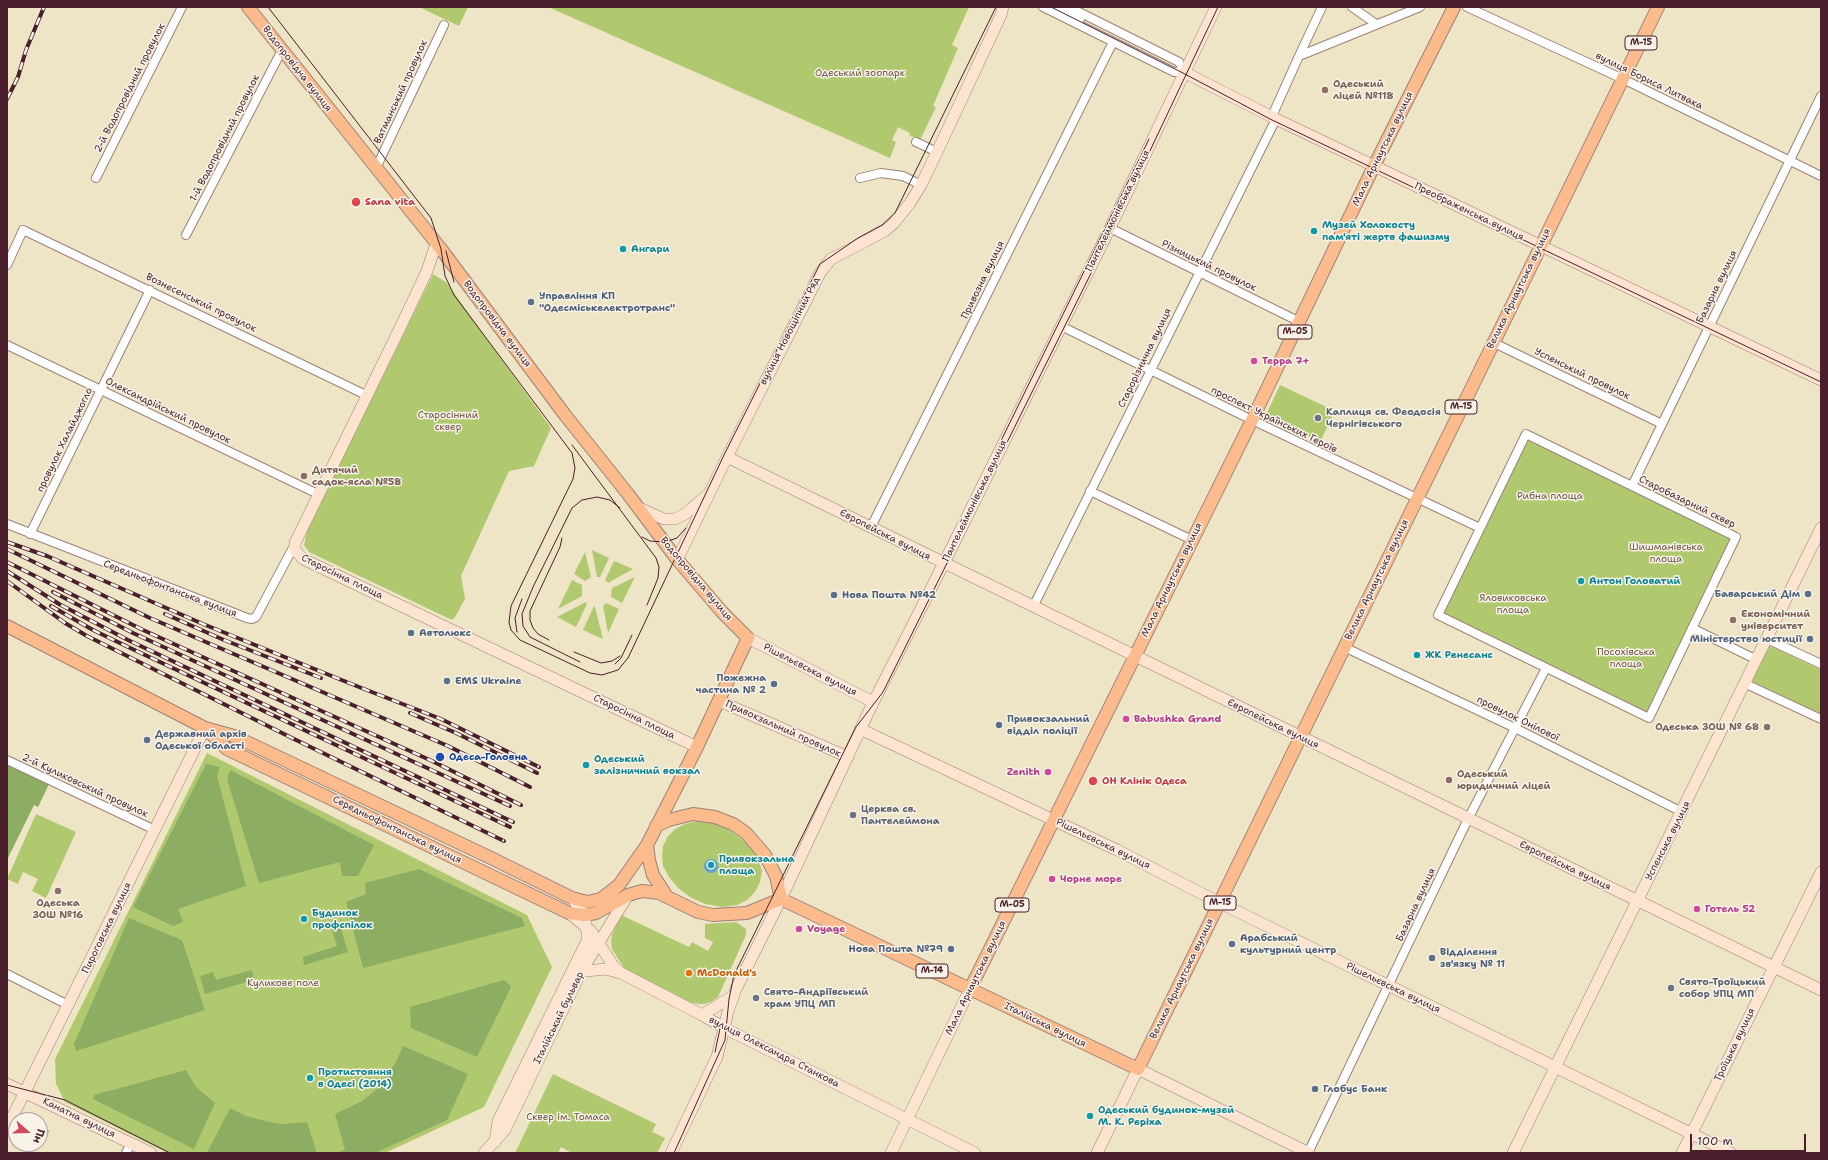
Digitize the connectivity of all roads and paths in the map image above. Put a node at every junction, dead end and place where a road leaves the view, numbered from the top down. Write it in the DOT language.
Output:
graph roads {
  1 [pos="182,7"];
  2 [pos="248,7"];
  3 [pos="1002,7"];
  4 [pos="1043,7"];
  5 [pos="1056,7"];
  6 [pos="1069,7"];
  7 [pos="1216,7"];
  8 [pos="1322,7"];
  9 [pos="1352,7"];
  10 [pos="1420,7"];
  11 [pos="1454,7"];
  12 [pos="1467,7"];
  13 [pos="1658,7"];
  14 [pos="1376,24"];
  15 [pos="444,25"];
  16 [pos="1113,42"];
  17 [pos="282,50"];
  18 [pos="1298,56"];
  19 [pos="1184,72"];
  20 [pos="1623,79"];
  21 [pos="1821,96"];
  22 [pos="1276,119"];
  23 [pos="916,142"];
  24 [pos="935,151"];
  25 [pos="1790,161"];
  26 [pos="1374,166"];
  27 [pos="376,168"];
  28 [pos="1821,176"];
  29 [pos="96,178"];
  30 [pos="860,178"];
  31 [pos="919,184"];
  32 [pos="1110,228"];
  33 [pos="186,235"];
  34 [pos="436,244"];
  35 [pos="1540,246"];
  36 [pos="7,265"];
  37 [pos="1199,272"];
  38 [pos="150,290"];
  39 [pos="1300,322"];
  40 [pos="1061,326"];
  41 [pos="1709,326"];
  42 [pos="1492,342"];
  43 [pos="7,345"];
  44 [pos="1150,370"];
  45 [pos="1821,380"];
  46 [pos="100,390"];
  47 [pos="368,396"];
  48 [pos="1252,420"];
  49 [pos="1662,424"];
  50 [pos="727,456"];
  51 [pos="1632,486"];
  52 [pos="1090,491"];
  53 [pos="708,494"];
  54 [pos="320,495"];
  55 [pos="1416,499"];
  56 [pos="639,508"];
  57 [pos="7,524"];
  58 [pos="871,527"];
  59 [pos="1480,528"];
  60 [pos="1821,528"];
  61 [pos="30,534"];
  62 [pos="1192,540"];
  63 [pos="295,543"];
  64 [pos="677,560"];
  65 [pos="944,564"];
  66 [pos="1033,607"];
  67 [pos="7,626"];
  68 [pos="1692,628"];
  69 [pos="748,638"];
  70 [pos="1767,639"];
  71 [pos="1344,647"];
  72 [pos="1134,656"];
  73 [pos="1757,660"];
  74 [pos="1821,664"];
  75 [pos="1546,668"];
  76 [pos="1746,684"];
  77 [pos="719,700"];
  78 [pos="873,702"];
  79 [pos="1821,719"];
  80 [pos="205,728"];
  81 [pos="1515,728"];
  82 [pos="860,729"];
  83 [pos="1301,737"];
  84 [pos="697,746"];
  85 [pos="848,757"];
  86 [pos="7,760"];
  87 [pos="1682,812"];
  88 [pos="1468,819"];
  89 [pos="1053,820"];
  90 [pos="656,826"];
  91 [pos="155,830"];
  92 [pos="647,845"];
  93 [pos="1821,872"];
  94 [pos="628,895"];
  95 [pos="666,895"];
  96 [pos="572,898"];
  97 [pos="781,899"];
  98 [pos="1638,900"];
  99 [pos="1220,903"];
  100 [pos="587,924"];
  101 [pos="599,943"];
  102 [pos="1774,966"];
  103 [pos="576,972"];
  104 [pos="621,973"];
  105 [pos="7,974"];
  106 [pos="1389,985"];
  107 [pos="970,989"];
  108 [pos="1821,990"];
  109 [pos="733,996"];
  110 [pos="68,1005"];
  111 [pos="702,1015"];
  112 [pos="723,1028"];
  113 [pos="1556,1067"];
  114 [pos="1138,1069"];
  115 [pos="7,1084"];
  116 [pos="24,1092"];
  117 [pos="907,1119"];
  118 [pos="7,1128"];
  119 [pos="1692,1134"];
  120 [pos="129,1148"];
  121 [pos="151,1153"];
  122 [pos="484,1153"];
  123 [pos="671,1153"];
  124 [pos="891,1153"];
  125 [pos="975,1153"];
  126 [pos="1097,1153"];
  127 [pos="1308,1153"];
  128 [pos="1513,1153"];
  129 [pos="1682,1153"];
  130 [pos="1731,1153"];
  1 -- 29 [label="street, 2-й Водопровідний провулок"];
  2 -- 17 [label="main road, Водопровідна вулиця"];
  3 -- 24 [label="main road, вулиця Новощіпний Ряд"];
  4 -- 16 [label="street, Преображенська вулиця"];
  5 -- 19 [label="street, Преображенська вулиця"];
  6 -- 19 [label="street, Преображенська вулиця"];
  7 -- 19 [label="main road, Пантелеймонівська вулиця"];
  8 -- 18 [label="street"];
  9 -- 14 [label="street"];
  10 -- 14 [label="street"];
  11 -- 26 [label="main road, Мала Арнаутська вулиця / М-05"];
  12 -- 20 [label="street, вулиця Бориса Литвака"];
  13 -- 20 [label="main road, Велика Арнаутська вулиця / М-15"];
  14 -- 18 [label="street"];
  15 -- 27 [label="street, Ватманський провулок"];
  16 -- 19 [label="street, Преображенська вулиця"];
  16 -- 58 [label="street, Привозна вулиця"];
  17 -- 27 [label="main road, Водопровідна вулиця"];
  17 -- 33 [label="street, 1-й Водопровідний провулок"];
  18 -- 22 [label="street"];
  19 -- 22 [label="main road, Преображенська вулиця"];
  19 -- 32 [label="main road, Пантелеймонівська вулиця"];
  20 -- 25 [label="street, вулиця Бориса Литвака"];
  20 -- 35 [label="main road, Велика Арнаутська вулиця / М-15"];
  21 -- 25 [label="street, Базарна вулиця"];
  22 -- 26 [label="main road, Преображенська вулиця"];
  22 -- 37 [label="street, Старорізнична вулиця"];
  23 -- 24 [label="street"];
  24 -- 31 [label="main road, вулиця Новощіпний Ряд"];
  25 -- 28 [label="street, вулиця Бориса Литвака"];
  25 -- 41 [label="street, Базарна вулиця"];
  26 -- 35 [label="main road, Преображенська вулиця"];
  26 -- 39 [label="main road, Мала Арнаутська вулиця / М-05"];
  27 -- 34 [label="main road, Водопровідна вулиця"];
  30 -- 31 [label="street"];
  31 -- 50 [label="main road, вулиця Новощіпний Ряд"];
  32 -- 37 [label="street, Різницький провулок"];
  32 -- 40 [label="main road, Пантелеймонівська вулиця"];
  34 -- 47 [label="main road, Старосінна площа"];
  34 -- 56 [label="main road, Водопровідна вулиця"];
  35 -- 41 [label="main road, Преображенська вулиця"];
  35 -- 42 [label="main road, Велика Арнаутська вулиця / М-15"];
  36 -- 38 [label="street, Вознесенський провулок"];
  37 -- 39 [label="street, Різницький провулок"];
  37 -- 44 [label="street, Старорізнична вулиця"];
  38 -- 46 [label="street, провулок Халайджогло"];
  38 -- 47 [label="street, Вознесенський провулок"];
  39 -- 48 [label="main road, Мала Арнаутська вулиця / М-05"];
  40 -- 44 [label="street, проспект Українських Героїв"];
  40 -- 65 [label="main road, Пантелеймонівська вулиця"];
  41 -- 45 [label="main road, Преображенська вулиця"];
  41 -- 49 [label="street, Базарна вулиця"];
  42 -- 49 [label="street, Успенський провулок"];
  42 -- 55 [label="main road, Велика Арнаутська вулиця / М-15"];
  43 -- 46 [label="street, Олександрійський провулок"];
  44 -- 48 [label="street, проспект Українських Героїв"];
  44 -- 52 [label="street, Старорізнична вулиця"];
  46 -- 54 [label="street, Олександрійський провулок"];
  46 -- 61 [label="street, провулок Халайджогло"];
  47 -- 54 [label="main road, Старосінна площа"];
  48 -- 55 [label="street, проспект Українських Героїв"];
  48 -- 62 [label="main road, Мала Арнаутська вулиця / М-05"];
  49 -- 51 [label="street, Базарна вулиця"];
  50 -- 53 [label="main road, вулиця Новощіпний Ряд"];
  50 -- 58 [label="main road, Європейська вулиця"];
  51 -- 59 [label="street, Старобазарний сквер"];
  51 -- 68 [label="street, Старобазарний сквер"];
  52 -- 62 [label="street"];
  52 -- 66 [label="street, Старорізнична вулиця"];
  53 -- 56 [label="main road, вулиця Новощіпний Ряд"];
  53 -- 64 [label="main road, вулиця Новощіпний Ряд"];
  54 -- 63 [label="main road, Старосінна площа"];
  55 -- 59 [label="street, проспект Українських Героїв"];
  55 -- 71 [label="main road, Велика Арнаутська вулиця / М-15"];
  56 -- 64 [label="main road, Водопровідна вулиця"];
  57 -- 61 [label="street, Середньофонтанська вулиця"];
  58 -- 65 [label="main road, Європейська вулиця"];
  59 -- 75 [label="street, Старобазарний сквер"];
  60 -- 70 [label="main road, Успенська вулиця"];
  61 -- 63 [label="street, Середньофонтанська вулиця"];
  62 -- 72 [label="main road, Мала Арнаутська вулиця / М-05"];
  63 -- 84 [label="main road, Старосінна площа"];
  64 -- 69 [label="main road, Водопровідна вулиця"];
  65 -- 66 [label="main road, Європейська вулиця"];
  65 -- 78 [label="main road, Пантелеймонівська вулиця"];
  66 -- 72 [label="main road, Європейська вулиця"];
  67 -- 80 [label="main road, Середньофонтанська вулиця"];
  68 -- 73 [label="street"];
  68 -- 75 [label="street, Старобазарний сквер"];
  69 -- 77 [label="main road"];
  69 -- 78 [label="main road, Рішельєвська вулиця"];
  70 -- 73 [label="main road, Успенська вулиця"];
  70 -- 74 [label="street"];
  71 -- 81 [label="street, провулок Онілової"];
  71 -- 83 [label="main road, Велика Арнаутська вулиця / М-15"];
  72 -- 83 [label="main road, Європейська вулиця"];
  72 -- 89 [label="main road, Мала Арнаутська вулиця / М-05"];
  73 -- 76 [label="main road, Успенська вулиця"];
  75 -- 81 [label="street, Базарна вулиця"];
  76 -- 79 [label="street"];
  76 -- 87 [label="main road, Успенська вулиця"];
  77 -- 84 [label="main road"];
  77 -- 85 [label="main road, Привокзальний провулок"];
  78 -- 82 [label="main road, Пантелеймонівська вулиця"];
  80 -- 91 [label="main road, Пироговська вулиця"];
  80 -- 96 [label="main road, Середньофонтанська вулиця"];
  80 -- 100 [label="main road, Середньофонтанська вулиця"];
  81 -- 87 [label="street, провулок Онілової"];
  81 -- 88 [label="street, Базарна вулиця"];
  82 -- 85 [label="main road, Пантелеймонівська вулиця"];
  82 -- 89 [label="main road, Рішельєвська вулиця"];
  83 -- 88 [label="main road, Європейська вулиця"];
  83 -- 99 [label="main road, Велика Арнаутська вулиця / М-15"];
  84 -- 90 [label="main road"];
  85 -- 97 [label="main road, Пантелеймонівська вулиця"];
  86 -- 91 [label="street, 2-й Куликовський провулок"];
  87 -- 98 [label="main road, Успенська вулиця"];
  88 -- 98 [label="main road, Європейська вулиця"];
  88 -- 106 [label="street, Базарна вулиця"];
  89 -- 99 [label="main road, Рішельєвська вулиця"];
  89 -- 107 [label="main road, Мала Арнаутська вулиця / М-05"];
  90 -- 92 [label="main road"];
  90 -- 97 [label="main road"];
  91 -- 110 [label="main road, Пироговська вулиця"];
  92 -- 95 [label="main road"];
  92 -- 96 [label="main road"];
  93 -- 102 [label="main road, Троїцька вулиця"];
  94 -- 95 [label="main road"];
  94 -- 100 [label="main road"];
  94 -- 101 [label="main road, Італійський бульвар"];
  95 -- 97 [label="main road"];
  96 -- 100 [label="main road, вулиця Олександра Станкова"];
  97 -- 107 [label="main road, Італійська вулиця / М-14"];
  97 -- 109 [label="main road, Пантелеймонівська вулиця"];
  98 -- 102 [label="main road, Європейська вулиця"];
  98 -- 113 [label="main road, Успенська вулиця"];
  99 -- 106 [label="main road, Рішельєвська вулиця"];
  99 -- 114 [label="main road, Велика Арнаутська вулиця / М-15"];
  100 -- 101 [label="main road, вулиця Олександра Станкова"];
  100 -- 103 [label="main road"];
  101 -- 103 [label="main road, Італійський бульвар"];
  101 -- 104 [label="main road, вулиця Олександра Станкова"];
  102 -- 108 [label="main road, Європейська вулиця"];
  102 -- 119 [label="main road, Троїцька вулиця"];
  103 -- 104 [label="main road"];
  103 -- 122 [label="main road, Італійський бульвар"];
  104 -- 111 [label="main road, вулиця Олександра Станкова"];
  105 -- 110 [label="street"];
  106 -- 113 [label="main road, Рішельєвська вулиця"];
  106 -- 127 [label="street, Базарна вулиця"];
  107 -- 114 [label="main road, Італійська вулиця / М-14"];
  107 -- 117 [label="main road, Мала Арнаутська вулиця / М-05"];
  109 -- 111 [label="main road"];
  109 -- 112 [label="main road, Пантелеймонівська вулиця"];
  110 -- 116 [label="main road, Пироговська вулиця"];
  111 -- 112 [label="main road, вулиця Олександра Станкова"];
  112 -- 117 [label="main road, вулиця Олександра Станкова"];
  112 -- 123 [label="main road, Пантелеймонівська вулиця"];
  113 -- 119 [label="main road, Рішельєвська вулиця"];
  113 -- 128 [label="main road, Успенська вулиця"];
  114 -- 126 [label="main road, Велика Арнаутська вулиця"];
  114 -- 127 [label="main road, Італійська вулиця / М-14"];
  115 -- 116 [label="main road, Канатна вулиця"];
  116 -- 118 [label="main road, Пироговська вулиця"];
  116 -- 120 [label="main road, Канатна вулиця"];
  117 -- 124 [label="main road, Мала Арнаутська вулиця / М-05"];
  117 -- 125 [label="main road, вулиця Олександра Станкова"];
  119 -- 129 [label="main road, Троїцька вулиця"];
  119 -- 130 [label="main road, Рішельєвська вулиця"];
  120 -- 121 [label="main road, Канатна вулиця"];
}
